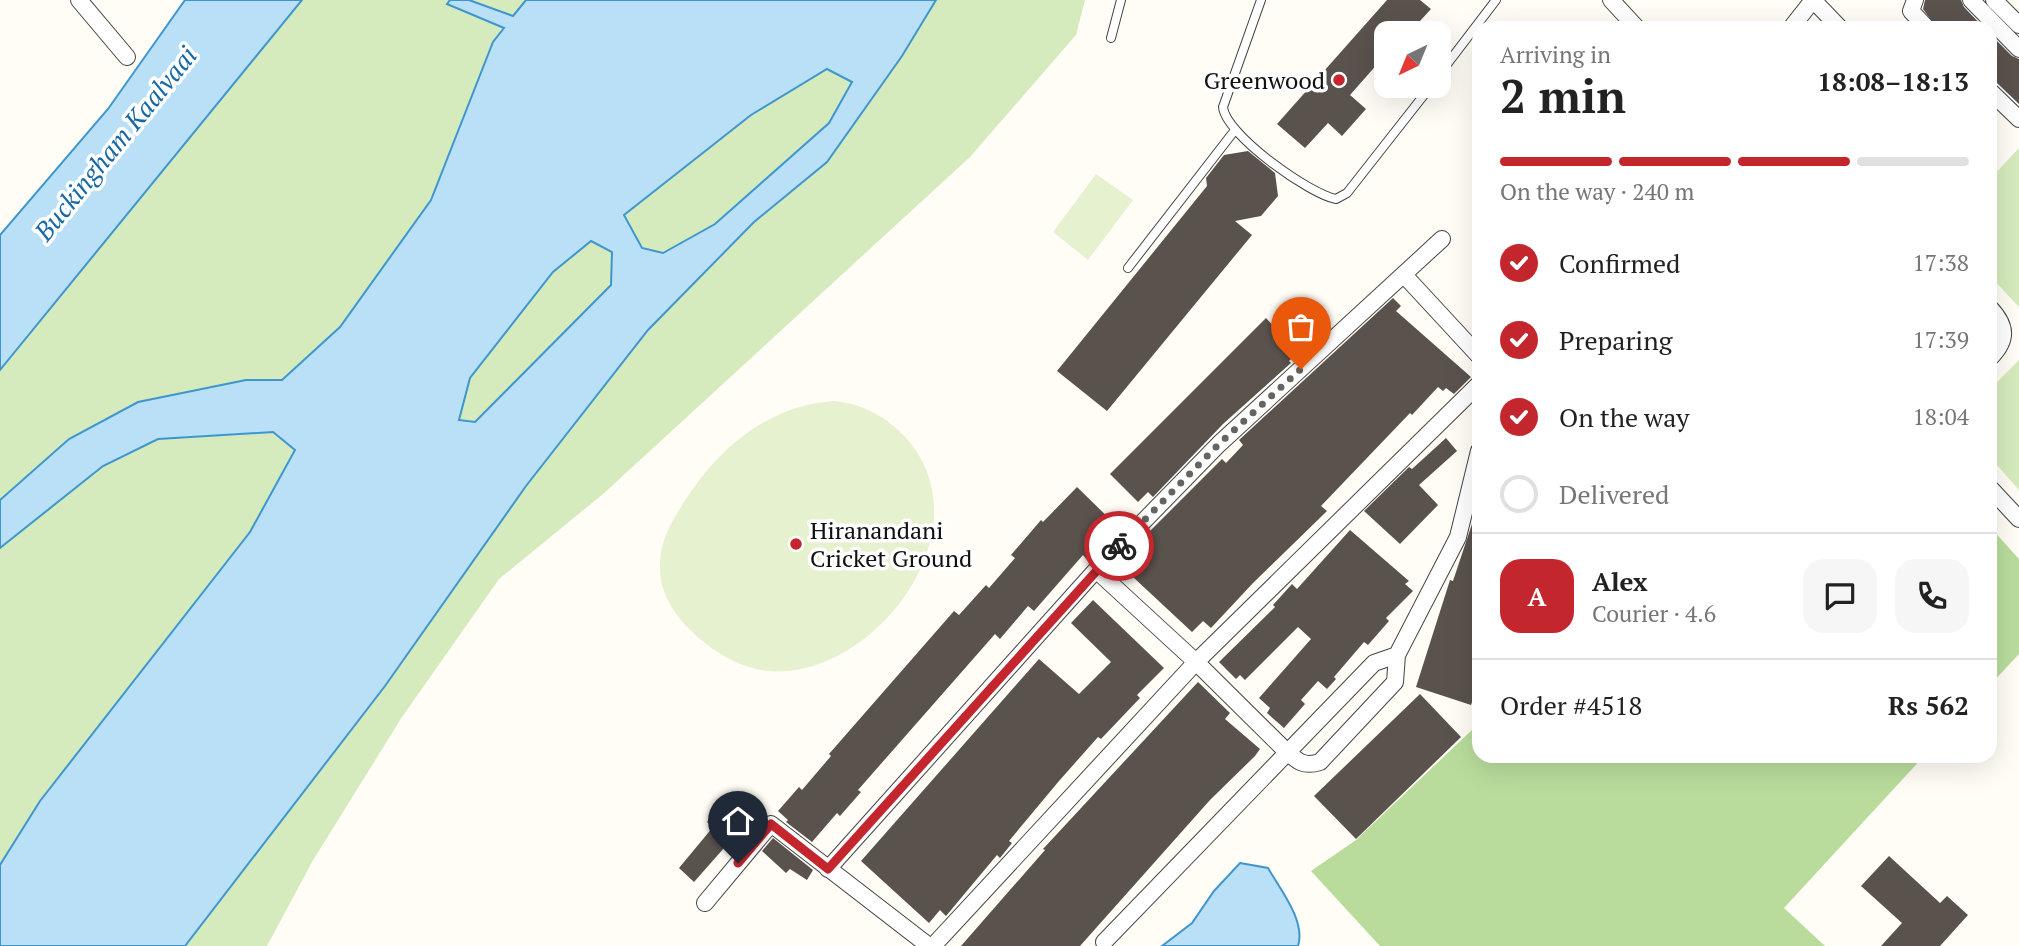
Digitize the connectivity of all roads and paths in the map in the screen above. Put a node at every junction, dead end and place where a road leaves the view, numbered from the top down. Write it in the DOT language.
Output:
graph roads {
  1 [pos="79,0"];
  2 [pos="1121,0"];
  3 [pos="1261,0"];
  4 [pos="1496,0"];
  5 [pos="1611,0"];
  6 [pos="1813,0"];
  7 [pos="1915,0"];
  8 [pos="1971,0"];
  9 [pos="1994,0"];
  10 [pos="1480,21"];
  11 [pos="1630,21"];
  12 [pos="1796,21"];
  13 [pos="1833,21"];
  14 [pos="1920,21"];
  15 [pos="1992,21"];
  16 [pos="2019,25"];
  17 [pos="1997,27"];
  18 [pos="1472,31"];
  19 [pos="1111,37"];
  20 [pos="2019,49"];
  21 [pos="127,57"];
  22 [pos="1451,59"];
  23 [pos="1997,97"];
  24 [pos="1422,98"];
  25 [pos="2019,120"];
  26 [pos="1235,130"];
  27 [pos="1442,239"];
  28 [pos="1128,268"];
  29 [pos="1405,276"];
  30 [pos="1997,316"];
  31 [pos="1472,348"];
  32 [pos="1997,351"];
  33 [pos="1472,391"];
  34 [pos="1472,480"];
  35 [pos="1997,495"];
  36 [pos="2019,519"];
  37 [pos="1096,570"];
  38 [pos="1397,655"];
  39 [pos="1196,662"];
  40 [pos="1286,751"];
  41 [pos="828,869"];
  42 [pos="705,903"];
  43 [pos="1105,945"];
  44 [pos="931,946"];
  1 -- 21 [label="street"];
  2 -- 19 [label="lane"];
  3 -- 26 [label="lane"];
  4 -- 10 [label="lane"];
  5 -- 11 [label="street"];
  6 -- 12 [label="street"];
  6 -- 13 [label="street"];
  7 -- 14 [label="street"];
  8 -- 15 [label="street"];
  9 -- 16 [label="street"];
  17 -- 20 [label="street"];
  18 -- 22 [label="lane"];
  23 -- 25 [label="street"];
  24 -- 26 [label="lane"];
  26 -- 28 [label="lane"];
  27 -- 29 [label="street"];
  29 -- 31 [label="street"];
  29 -- 37 [label="street"];
  30 -- 32 [label="street"];
  33 -- 39 [label="street"];
  34 -- 38 [label="street"];
  35 -- 36 [label="street"];
  37 -- 39 [label="street"];
  37 -- 41 [label="street"];
  38 -- 40 [label="street"];
  38 -- 40 [label="street"];
  39 -- 40 [label="street"];
  39 -- 44 [label="street"];
  40 -- 43 [label="street"];
  41 -- 42 [label="street"];
  41 -- 44 [label="street"];
}
